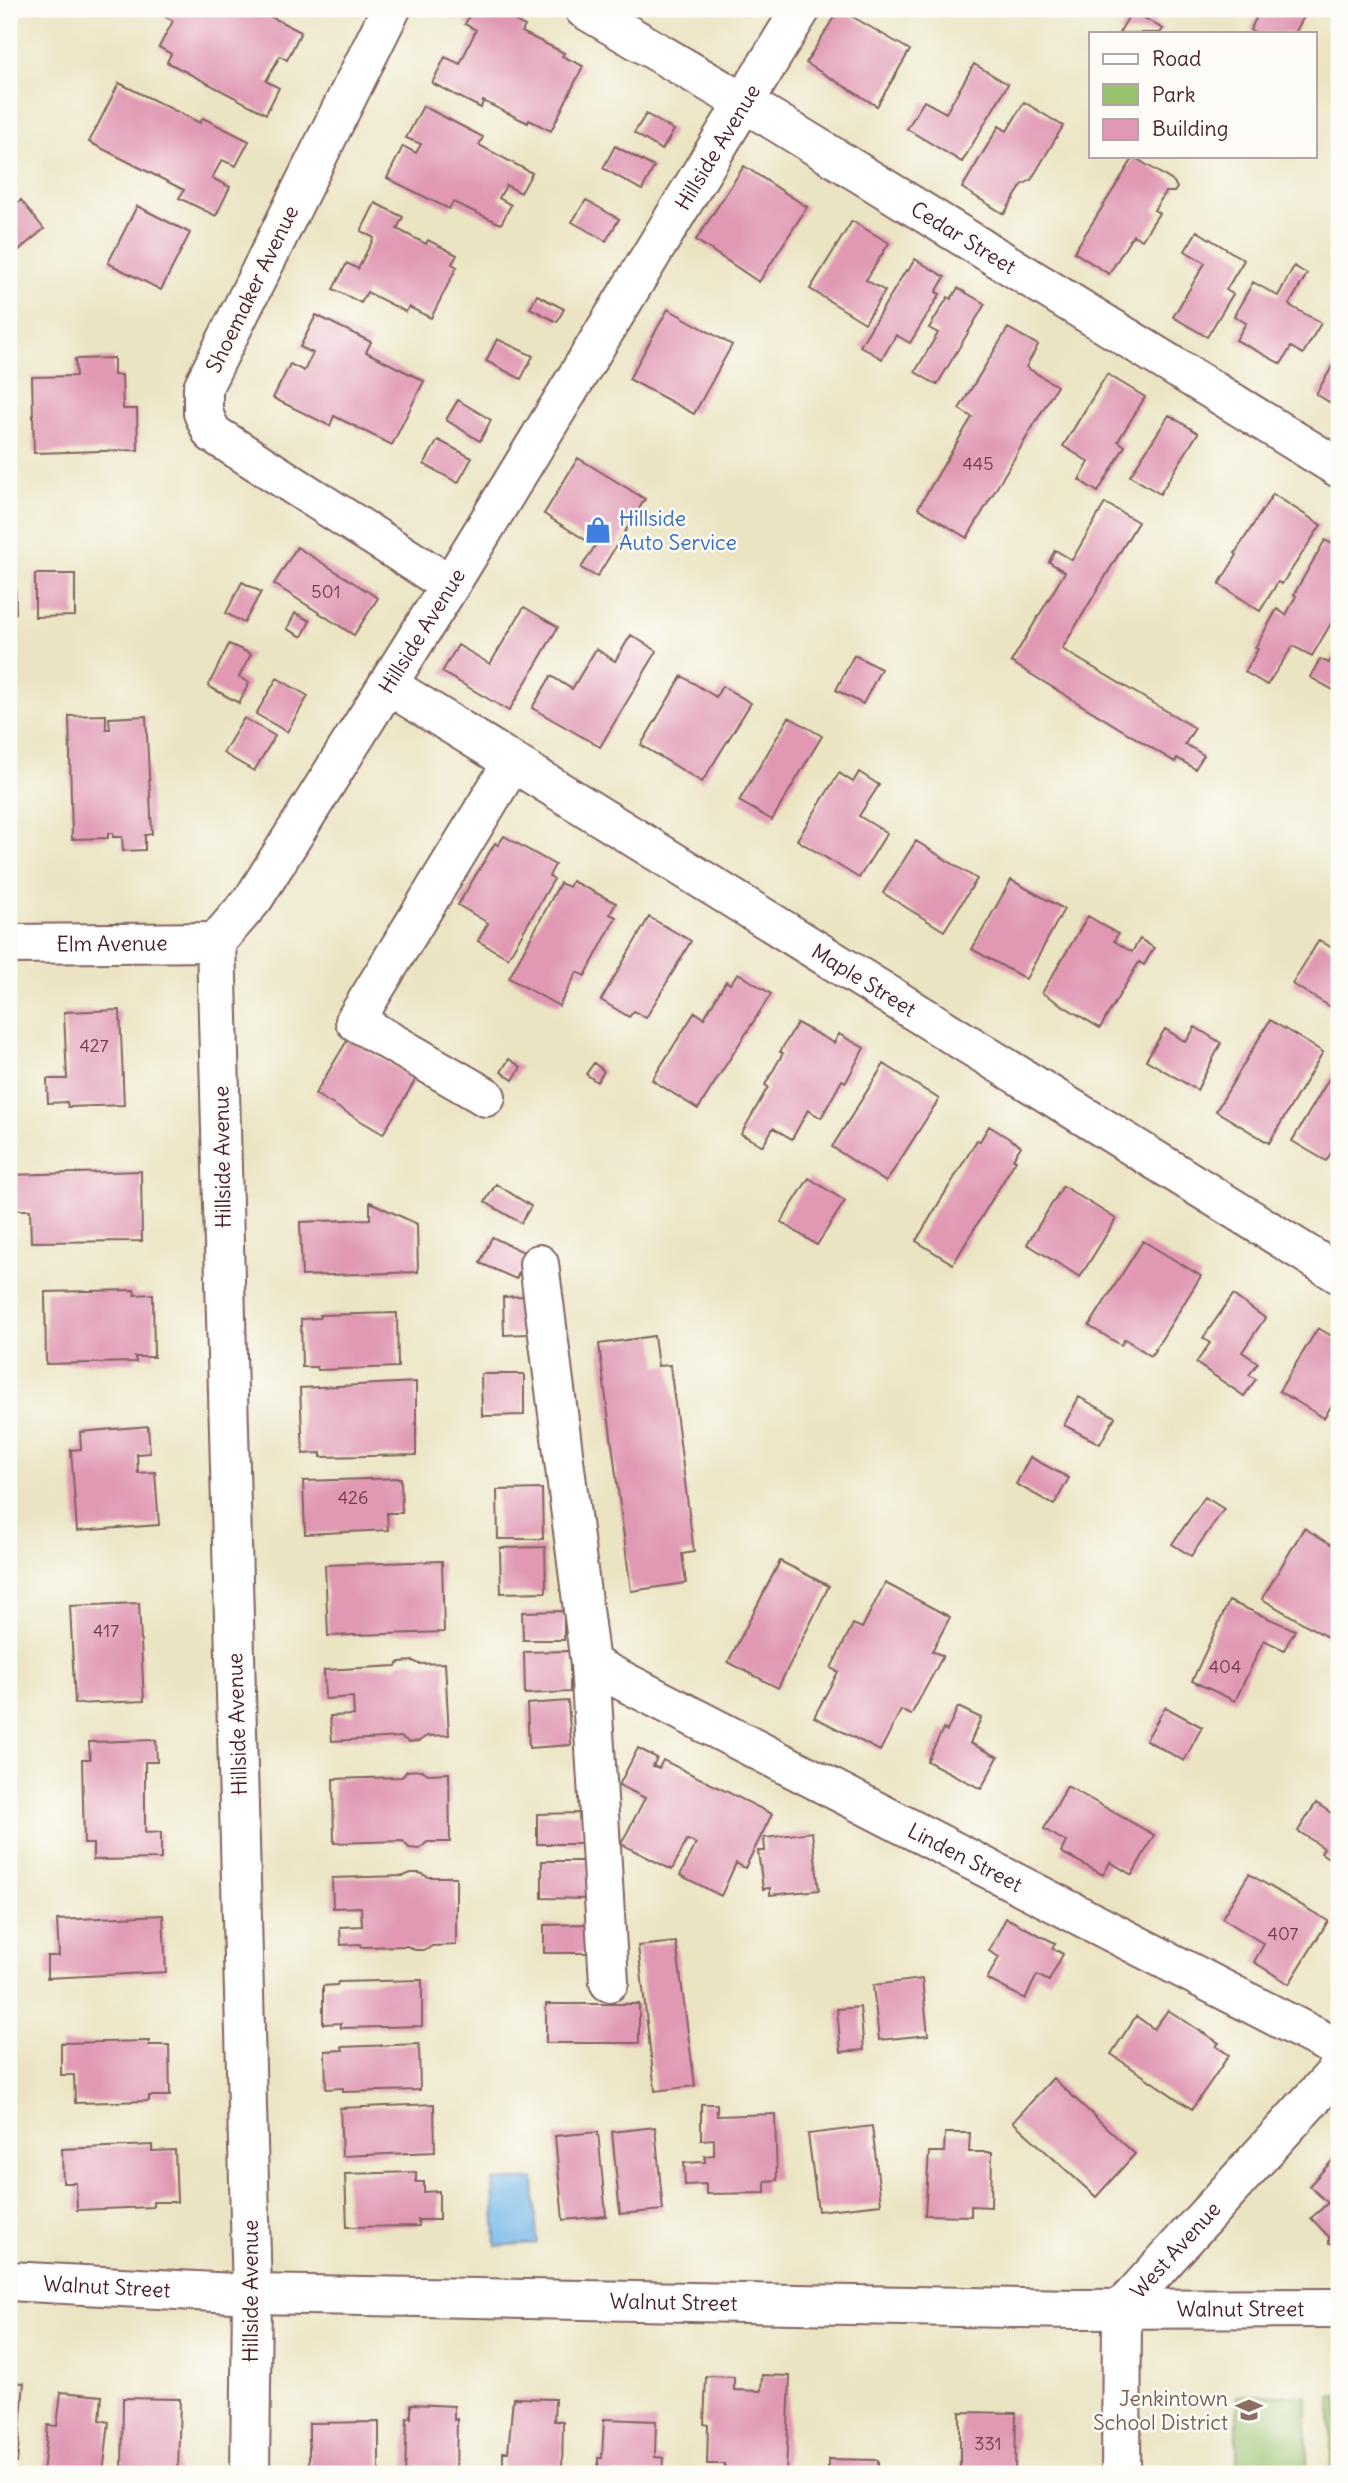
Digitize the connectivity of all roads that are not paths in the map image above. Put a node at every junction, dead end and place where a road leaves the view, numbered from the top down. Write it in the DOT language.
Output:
graph roads {
  1 [pos="390,9"];
  2 [pos="584,9"];
  3 [pos="801,9"];
  4 [pos="745,103"];
  5 [pos="1339,468"];
  6 [pos="450,585"];
  7 [pos="388,685"];
  8 [pos="512,763"];
  9 [pos="216,942"];
  10 [pos="9,944"];
  11 [pos="486,1097"];
  12 [pos="539,1264"];
  13 [pos="1339,1274"];
  14 [pos="590,1664"];
  15 [pos="609,1982"];
  16 [pos="1339,2049"];
  17 [pos="1339,2069"];
  18 [pos="9,2281"];
  19 [pos="253,2294"];
  20 [pos="1122,2308"];
  21 [pos="1339,2308"];
  22 [pos="250,2474"];
  23 [pos="1121,2474"];
  1 -- 6 [label="street, Shoemaker Avenue"];
  2 -- 4 [label="street, Cedar Street"];
  3 -- 4 [label="street, Hillside Avenue"];
  4 -- 5 [label="street, Cedar Street"];
  4 -- 6 [label="street, Hillside Avenue"];
  6 -- 7 [label="street, Hillside Avenue"];
  7 -- 8 [label="street, Maple Street"];
  7 -- 9 [label="street, Hillside Avenue"];
  8 -- 11 [label="street"];
  8 -- 13 [label="street, Maple Street"];
  9 -- 10 [label="street, Elm Avenue"];
  9 -- 19 [label="street, Hillside Avenue"];
  12 -- 14 [label="street"];
  14 -- 15 [label="street"];
  14 -- 16 [label="street, Linden Street"];
  17 -- 20 [label="street, West Avenue"];
  18 -- 19 [label="street, Walnut Street"];
  19 -- 20 [label="street, Walnut Street"];
  19 -- 22 [label="street, Hillside Avenue"];
  20 -- 21 [label="street, Walnut Street"];
  20 -- 23 [label="street, West Avenue"];
}
